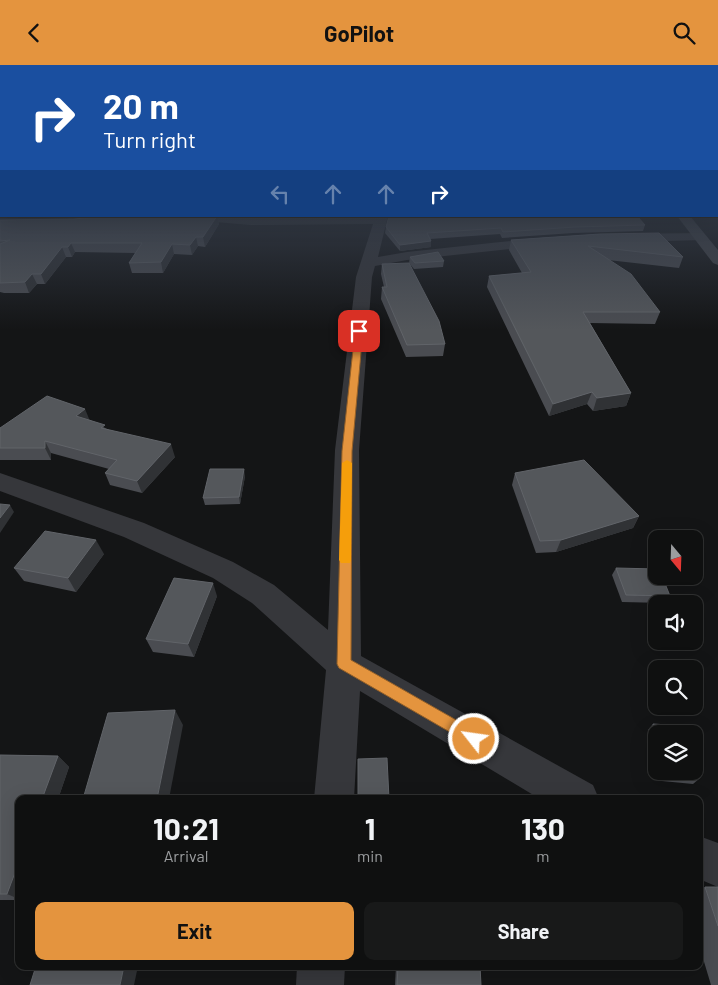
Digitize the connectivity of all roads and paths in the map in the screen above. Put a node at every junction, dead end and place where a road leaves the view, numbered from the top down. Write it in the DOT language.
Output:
graph roads {
  1 [pos="373,244"];
  2 [pos="518,244"];
  3 [pos="705,244"];
  4 [pos="718,260"];
  5 [pos="367,263"];
  6 [pos="0,482"];
  7 [pos="344,664"];
  8 [pos="334,795"];
  9 [pos="572,795"];
  10 [pos="703,859"];
  11 [pos="718,865"];
  12 [pos="321,970"];
  13 [pos="320,985"];
  1 -- 5 [label="street"];
  2 -- 5 [label="street"];
  3 -- 4 [label="main road"];
  5 -- 7 [label="street"];
  6 -- 7 [label="street"];
  7 -- 8 [label="street"];
  7 -- 9 [label="street"];
  10 -- 11 [label="street"];
  12 -- 13 [label="street"];
}
